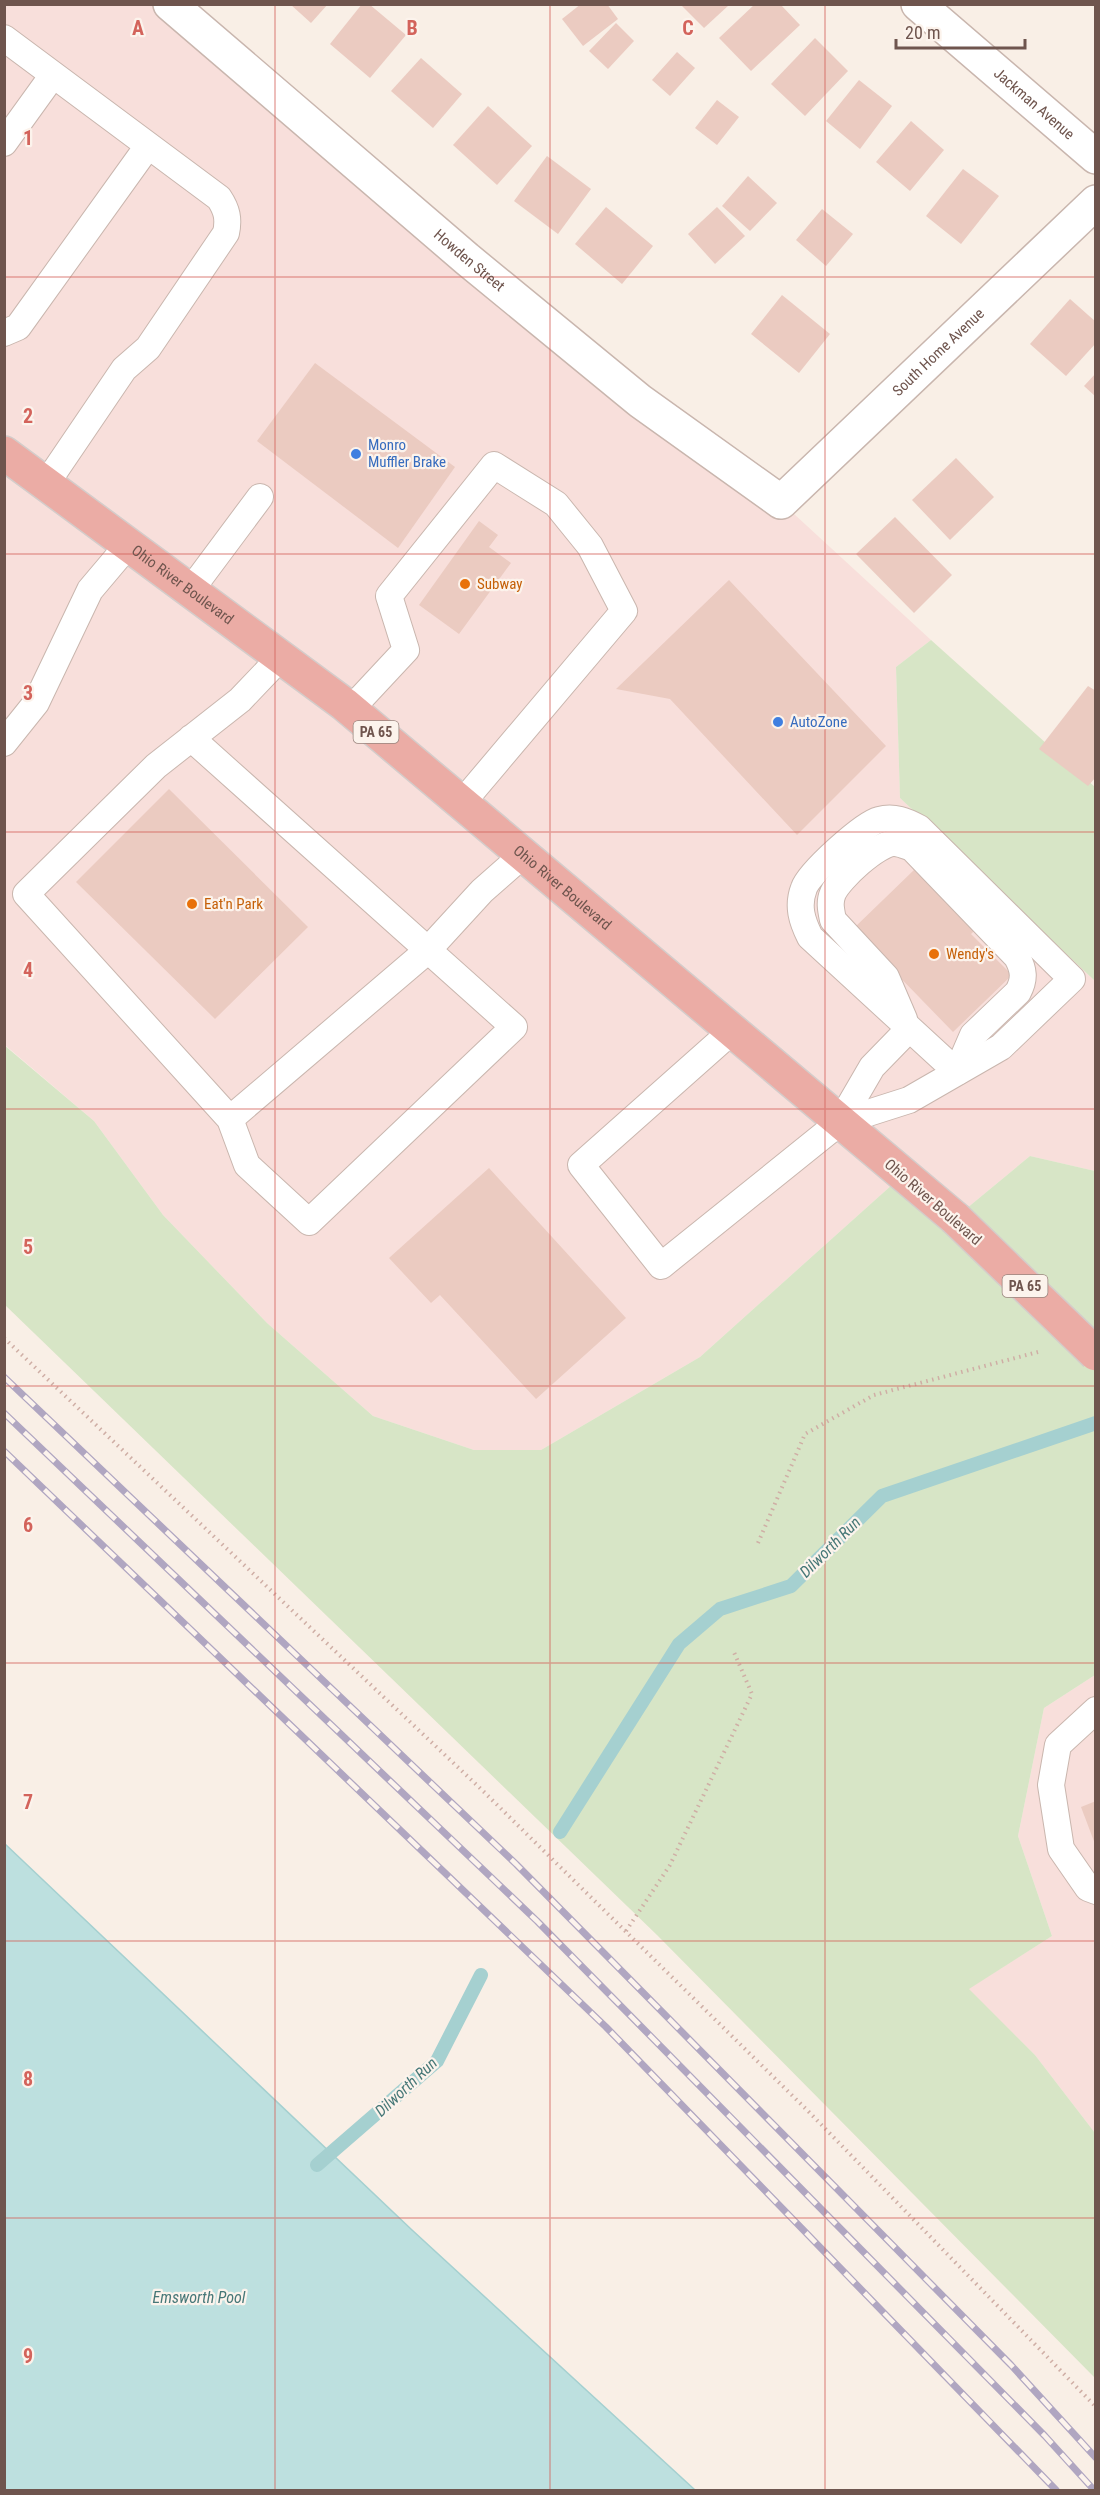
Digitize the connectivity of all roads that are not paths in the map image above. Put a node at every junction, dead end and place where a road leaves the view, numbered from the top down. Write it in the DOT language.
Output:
graph roads {
  1 [pos="170,4"];
  2 [pos="918,4"];
  3 [pos="4,39"];
  4 [pos="53,75"];
  5 [pos="4,143"];
  6 [pos="148,146"];
  7 [pos="1095,158"];
  8 [pos="1095,202"];
  9 [pos="4,333"];
  10 [pos="4,453"];
  11 [pos="46,484"];
  12 [pos="260,497"];
  13 [pos="781,502"];
  14 [pos="128,545"];
  15 [pos="190,591"];
  16 [pos="280,658"];
  17 [pos="350,710"];
  18 [pos="191,738"];
  19 [pos="4,743"];
  20 [pos="461,804"];
  21 [pos="523,855"];
  22 [pos="427,951"];
  23 [pos="909,1029"];
  24 [pos="732,1031"];
  25 [pos="957,1072"];
  26 [pos="230,1119"];
  27 [pos="840,1122"];
  28 [pos="1095,1354"];
  29 [pos="1095,1710"];
  30 [pos="1095,1891"];
  1 -- 13 [label="street, Howden Street"];
  2 -- 7 [label="street, Jackman Avenue"];
  3 -- 4 [label="lane"];
  4 -- 5 [label="lane"];
  4 -- 6 [label="lane"];
  6 -- 9 [label="lane"];
  6 -- 11 [label="lane"];
  8 -- 13 [label="street, South Home Avenue"];
  10 -- 11 [label="highway, Ohio River Boulevard / PA 65"];
  11 -- 14 [label="highway, Ohio River Boulevard / PA 65"];
  12 -- 15 [label="lane"];
  14 -- 15 [label="highway, Ohio River Boulevard / PA 65"];
  14 -- 19 [label="lane"];
  15 -- 16 [label="highway, Ohio River Boulevard / PA 65"];
  16 -- 17 [label="highway, Ohio River Boulevard / PA 65"];
  16 -- 18 [label="lane"];
  17 -- 20 [label="highway, Ohio River Boulevard / PA 65"];
  17 -- 20 [label="lane"];
  18 -- 22 [label="lane"];
  18 -- 26 [label="lane"];
  20 -- 21 [label="highway, Ohio River Boulevard / PA 65"];
  21 -- 22 [label="lane"];
  21 -- 24 [label="highway, Ohio River Boulevard / PA 65"];
  22 -- 26 [label="lane"];
  22 -- 26 [label="lane"];
  23 -- 25 [label="lane"];
  23 -- 25 [label="lane"];
  23 -- 25 [label="lane"];
  23 -- 27 [label="lane"];
  24 -- 27 [label="highway, Ohio River Boulevard / PA 65"];
  24 -- 27 [label="lane"];
  25 -- 27 [label="lane"];
  27 -- 28 [label="highway, Ohio River Boulevard / PA 65, bridge"];
  29 -- 30 [label="lane"];
}
